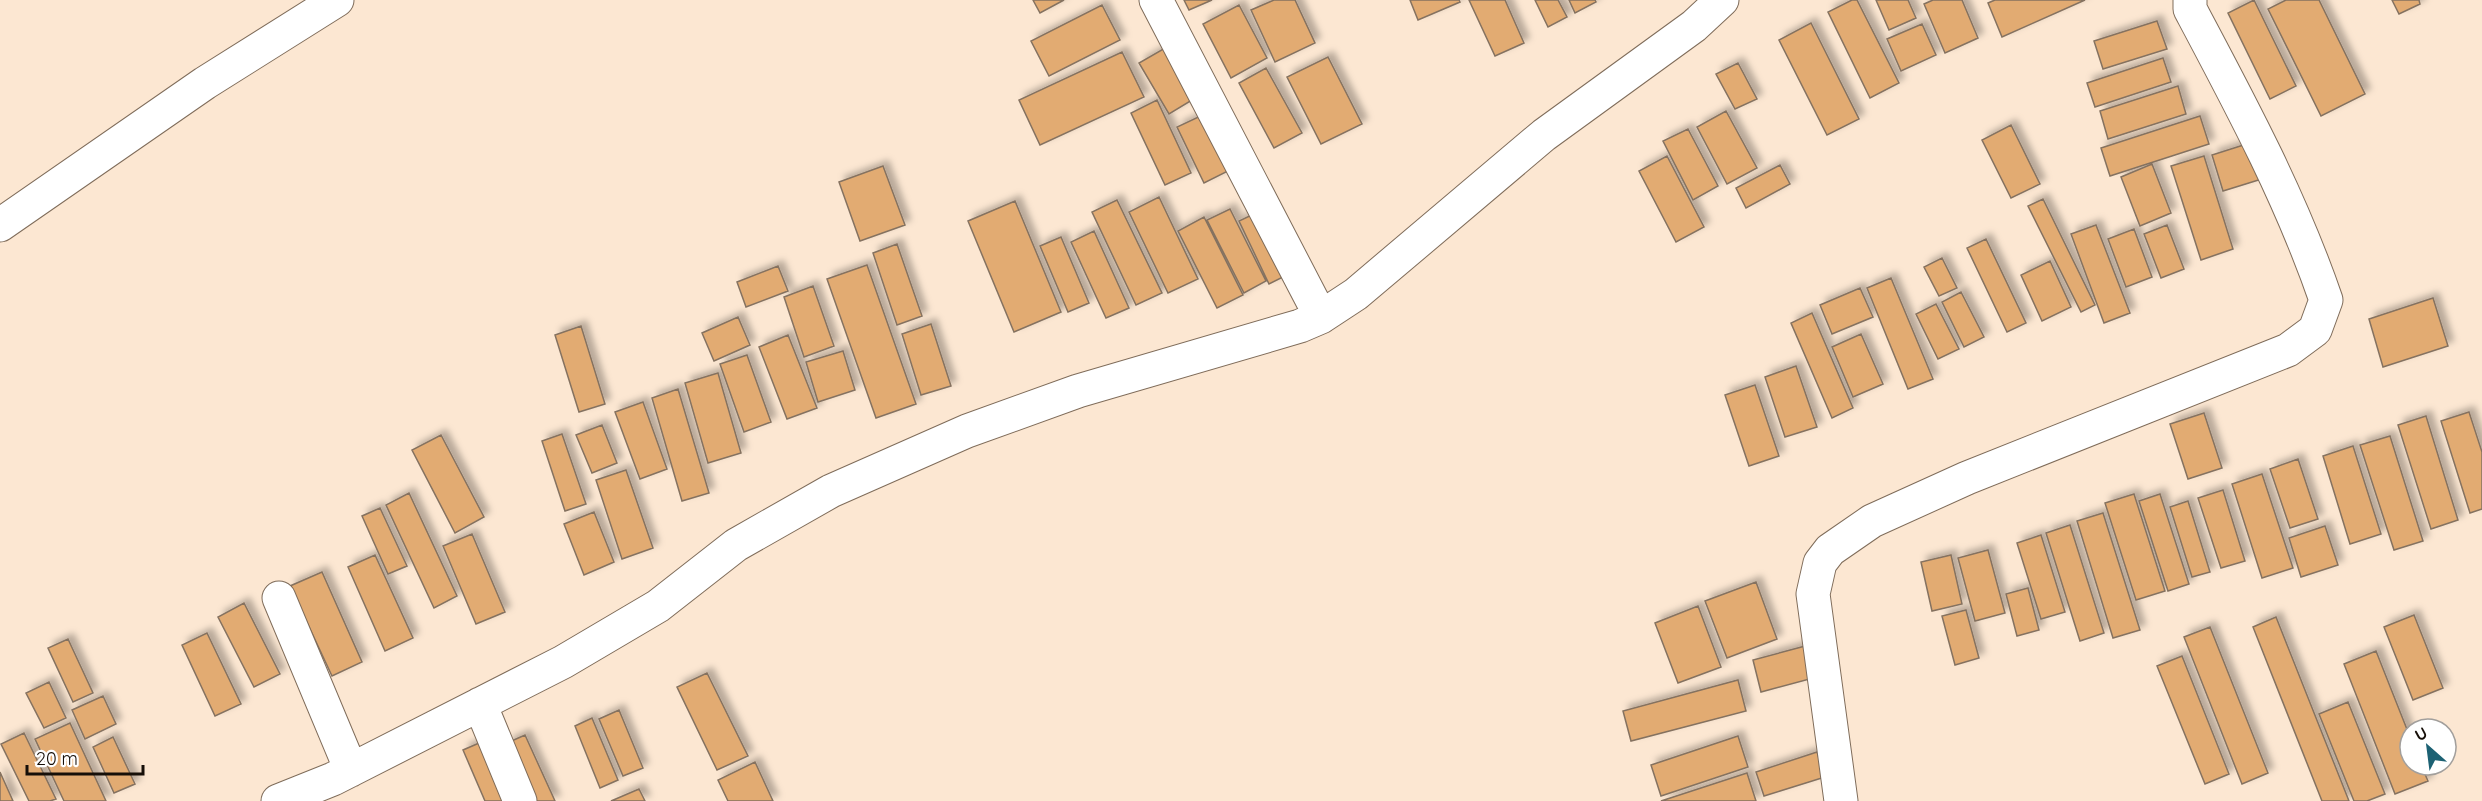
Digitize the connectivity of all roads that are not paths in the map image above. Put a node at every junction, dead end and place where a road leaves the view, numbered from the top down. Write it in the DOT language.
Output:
graph roads {
  1 [pos="336,0"];
  2 [pos="1156,0"];
  3 [pos="1722,0"];
  4 [pos="2190,0"];
  5 [pos="0,225"];
  6 [pos="1320,318"];
  7 [pos="279,598"];
  8 [pos="480,704"];
  9 [pos="351,770"];
  10 [pos="278,801"];
  11 [pos="520,801"];
  12 [pos="1840,801"];
  1 -- 5 [label="street"];
  2 -- 6 [label="street"];
  3 -- 6 [label="street"];
  4 -- 12 [label="street"];
  6 -- 8 [label="street"];
  7 -- 9 [label="street"];
  8 -- 9 [label="street"];
  8 -- 11 [label="street"];
  9 -- 10 [label="street"];
}
